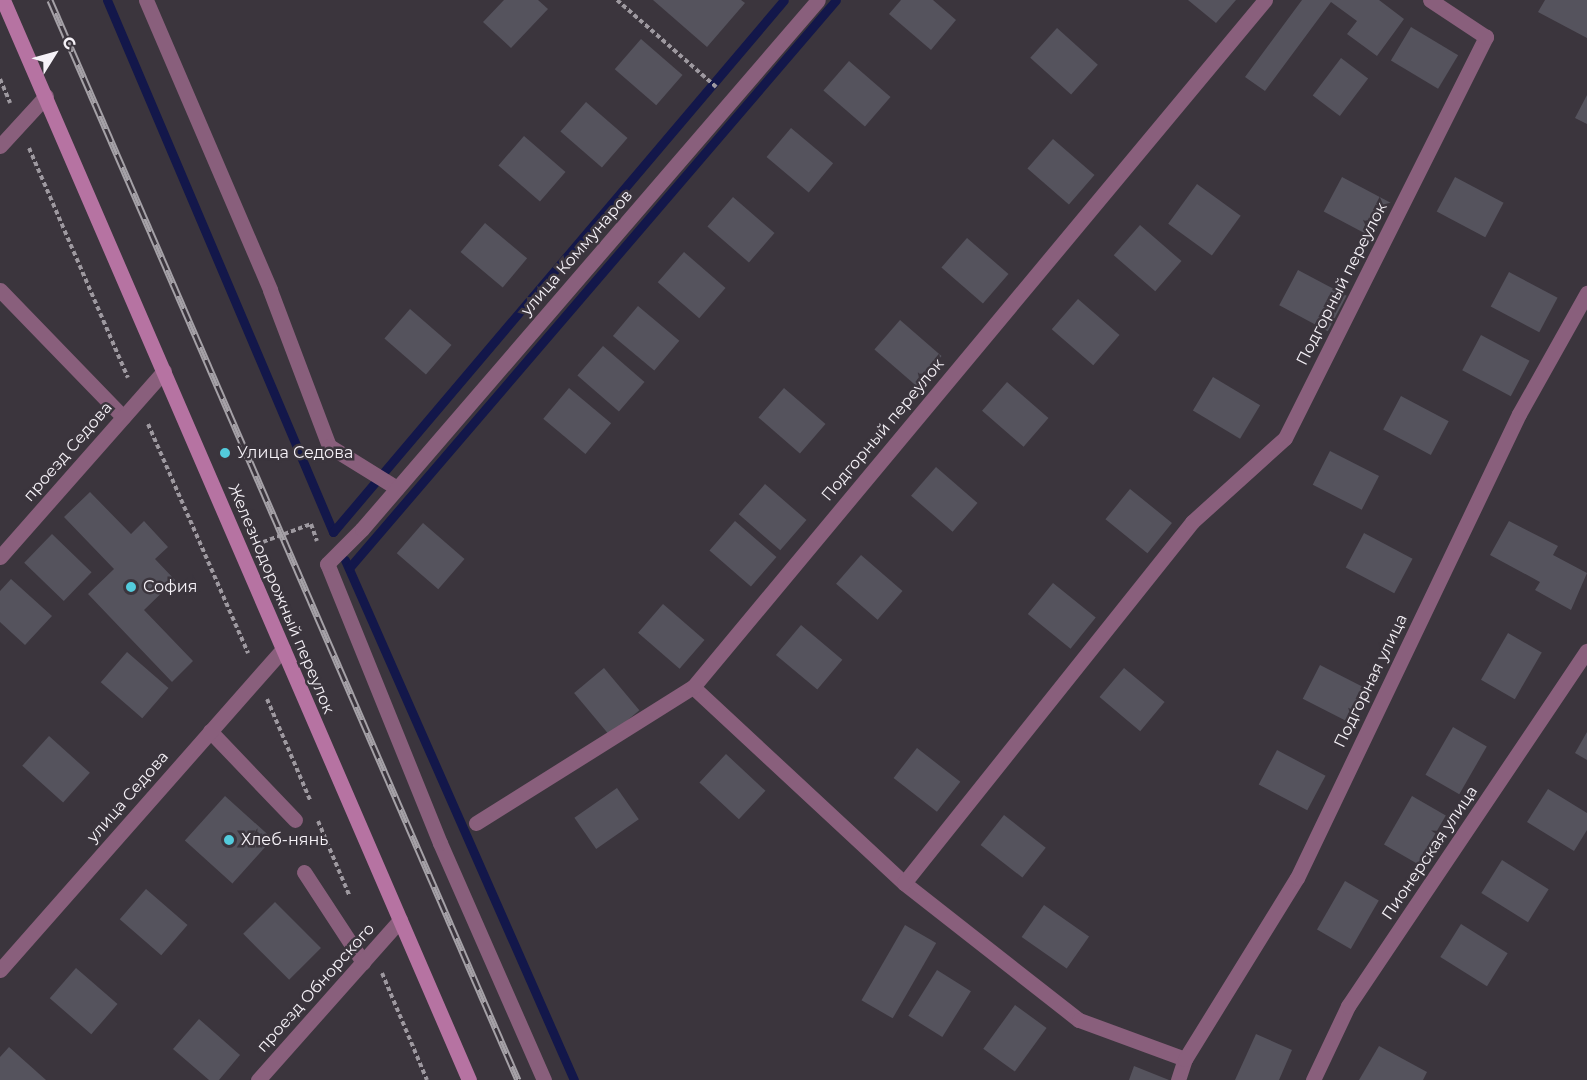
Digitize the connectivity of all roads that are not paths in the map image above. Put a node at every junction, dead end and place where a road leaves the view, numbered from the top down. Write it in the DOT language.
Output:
graph roads {
  1 [pos="3,0"];
  2 [pos="146,0"];
  3 [pos="818,0"];
  4 [pos="1265,0"];
  5 [pos="1430,0"];
  6 [pos="46,96"];
  7 [pos="0,146"];
  8 [pos="0,290"];
  9 [pos="1587,292"];
  10 [pos="164,371"];
  11 [pos="123,417"];
  12 [pos="397,488"];
  13 [pos="0,557"];
  14 [pos="283,649"];
  15 [pos="1587,651"];
  16 [pos="693,687"];
  17 [pos="210,731"];
  18 [pos="295,820"];
  19 [pos="476,824"];
  20 [pos="304,872"];
  21 [pos="904,883"];
  22 [pos="400,921"];
  23 [pos="368,956"];
  24 [pos="0,970"];
  25 [pos="1185,1059"];
  26 [pos="258,1080"];
  27 [pos="469,1080"];
  28 [pos="544,1080"];
  29 [pos="1178,1080"];
  30 [pos="1313,1080"];
  1 -- 6 [label="street, Железнодорожный переулок"];
  2 -- 12 [label="street"];
  3 -- 12 [label="street, улица Коммунаров"];
  4 -- 16 [label="street, Подгорный переулок"];
  5 -- 21 [label="street, Подгорный переулок"];
  6 -- 7 [label="street"];
  6 -- 10 [label="street, Железнодорожный переулок"];
  8 -- 11 [label="street"];
  9 -- 25 [label="street, Подгорная улица"];
  10 -- 11 [label="street, проезд Седова"];
  10 -- 14 [label="street, Железнодорожный переулок"];
  11 -- 13 [label="street, проезд Седова"];
  12 -- 28 [label="street, улица Коммунаров"];
  14 -- 17 [label="street, улица Седова"];
  14 -- 22 [label="street, Железнодорожный переулок"];
  15 -- 30 [label="street, Пионерская улица"];
  16 -- 19 [label="street, Подгорный переулок"];
  16 -- 21 [label="street"];
  17 -- 18 [label="street"];
  17 -- 24 [label="street, улица Седова"];
  20 -- 23 [label="street"];
  21 -- 25 [label="street"];
  22 -- 23 [label="street, проезд Обнорского"];
  22 -- 27 [label="street, Железнодорожный переулок"];
  23 -- 26 [label="street, проезд Обнорского"];
  25 -- 29 [label="street, Подгорная улица"];
}
